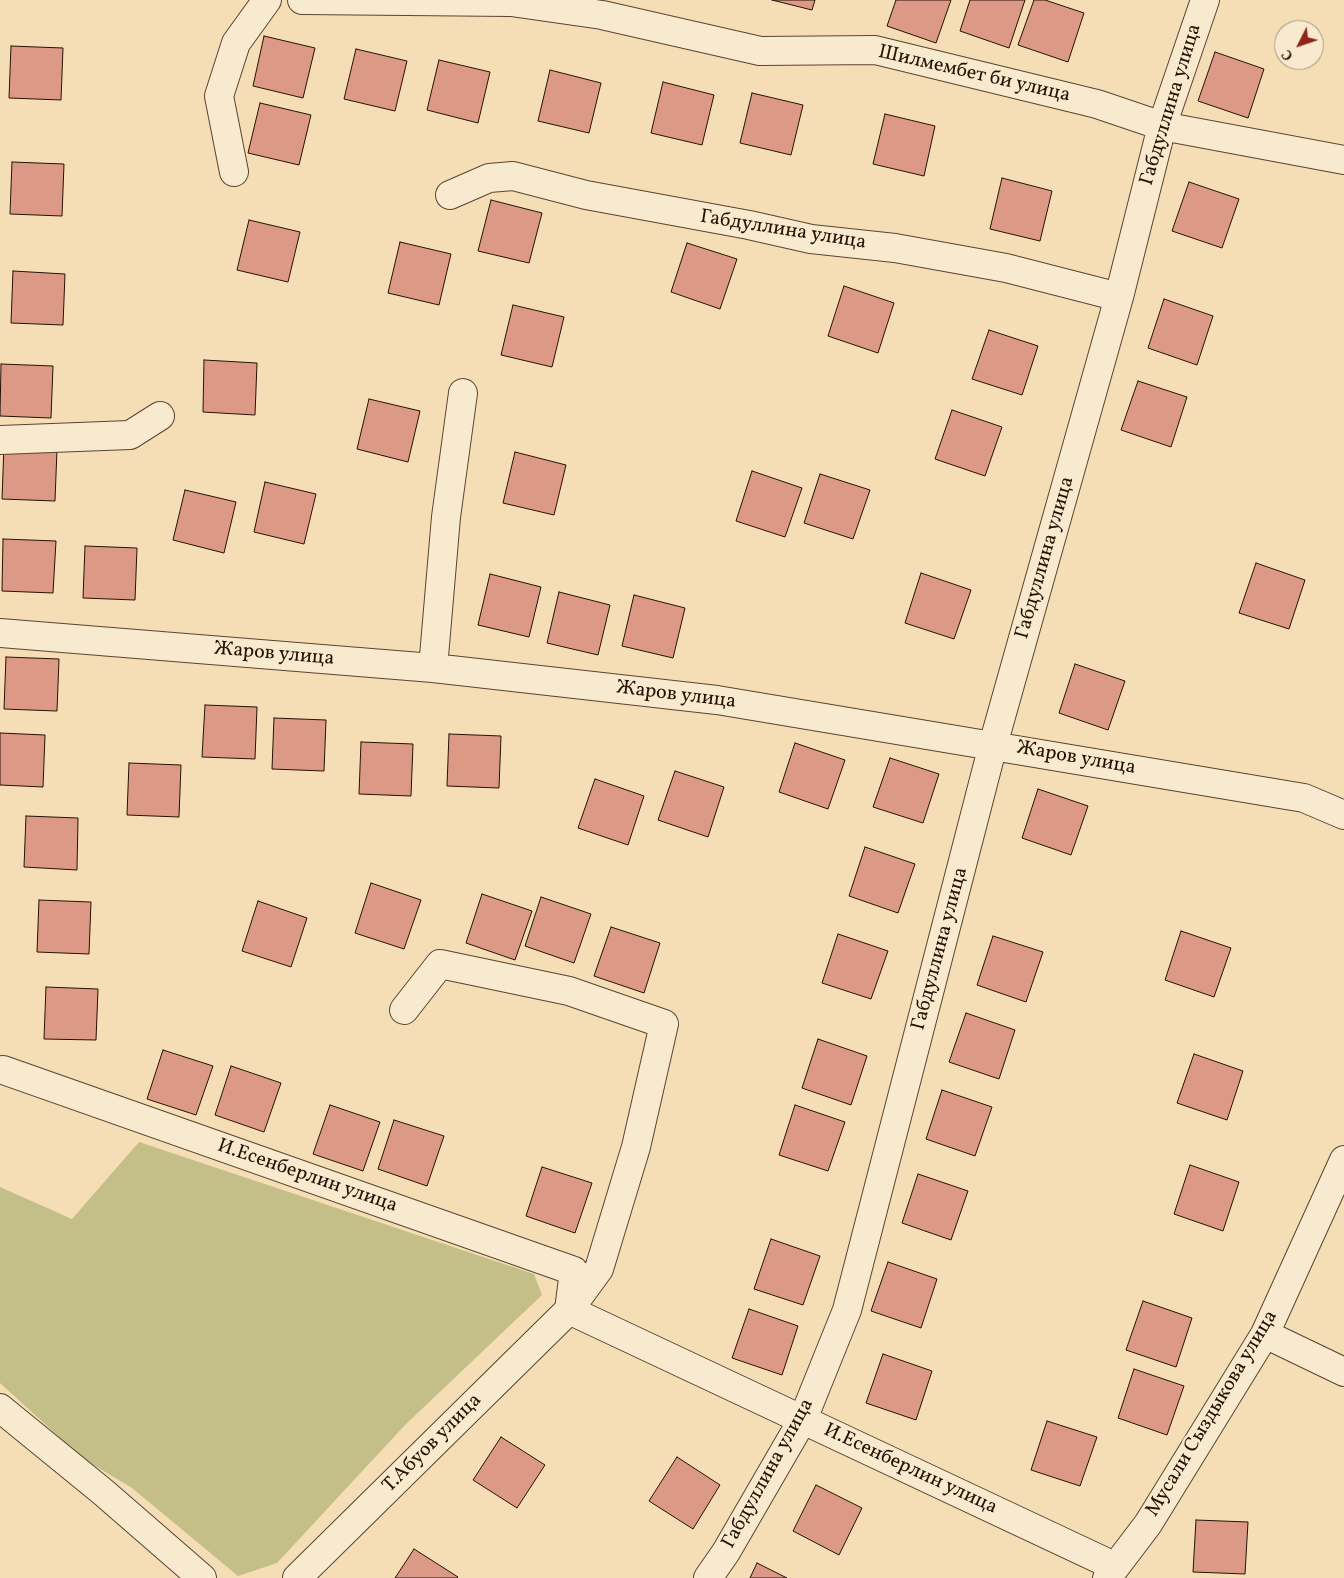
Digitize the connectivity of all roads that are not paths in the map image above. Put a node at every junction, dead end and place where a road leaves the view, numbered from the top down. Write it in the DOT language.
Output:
graph roads {
  1 [pos="267,0"];
  2 [pos="302,0"];
  3 [pos="1205,0"];
  4 [pos="1162,126"];
  5 [pos="1344,160"];
  6 [pos="234,172"];
  7 [pos="450,195"];
  8 [pos="1119,297"];
  9 [pos="463,393"];
  10 [pos="160,416"];
  11 [pos="0,440"];
  12 [pos="0,633"];
  13 [pos="433,668"];
  14 [pos="993,745"];
  15 [pos="1344,815"];
  16 [pos="404,1010"];
  17 [pos="1,1069"];
  18 [pos="1344,1160"];
  19 [pos="568,1310"];
  20 [pos="1264,1334"];
  21 [pos="1344,1372"];
  22 [pos="0,1408"];
  23 [pos="803,1419"];
  24 [pos="1111,1572"];
  25 [pos="202,1578"];
  26 [pos="298,1578"];
  27 [pos="708,1578"];
  1 -- 6 [label="street"];
  2 -- 4 [label="street, Шилмембет би улица"];
  3 -- 4 [label="street, Габдуллина улица"];
  4 -- 5 [label="street, Шилмембет би улица"];
  4 -- 8 [label="street, Габдуллина улица"];
  7 -- 8 [label="street, Габдуллина улица"];
  8 -- 14 [label="street, Габдуллина улица"];
  9 -- 13 [label="street"];
  10 -- 11 [label="street"];
  12 -- 13 [label="street, Жаров улица"];
  13 -- 14 [label="street, Жаров улица"];
  14 -- 15 [label="street, Жаров улица"];
  14 -- 23 [label="street, Габдуллина улица"];
  16 -- 19 [label="street"];
  17 -- 19 [label="street, И.Есенберлин улица"];
  18 -- 20 [label="street, Мусали Сыздыкова улица"];
  19 -- 23 [label="street, И.Есенберлин улица"];
  19 -- 26 [label="street, Т.Абуов улица"];
  20 -- 21 [label="street"];
  20 -- 24 [label="street, Мусали Сыздыкова улица"];
  22 -- 25 [label="street"];
  23 -- 24 [label="street, И.Есенберлин улица"];
  23 -- 27 [label="street, Габдуллина улица"];
}
